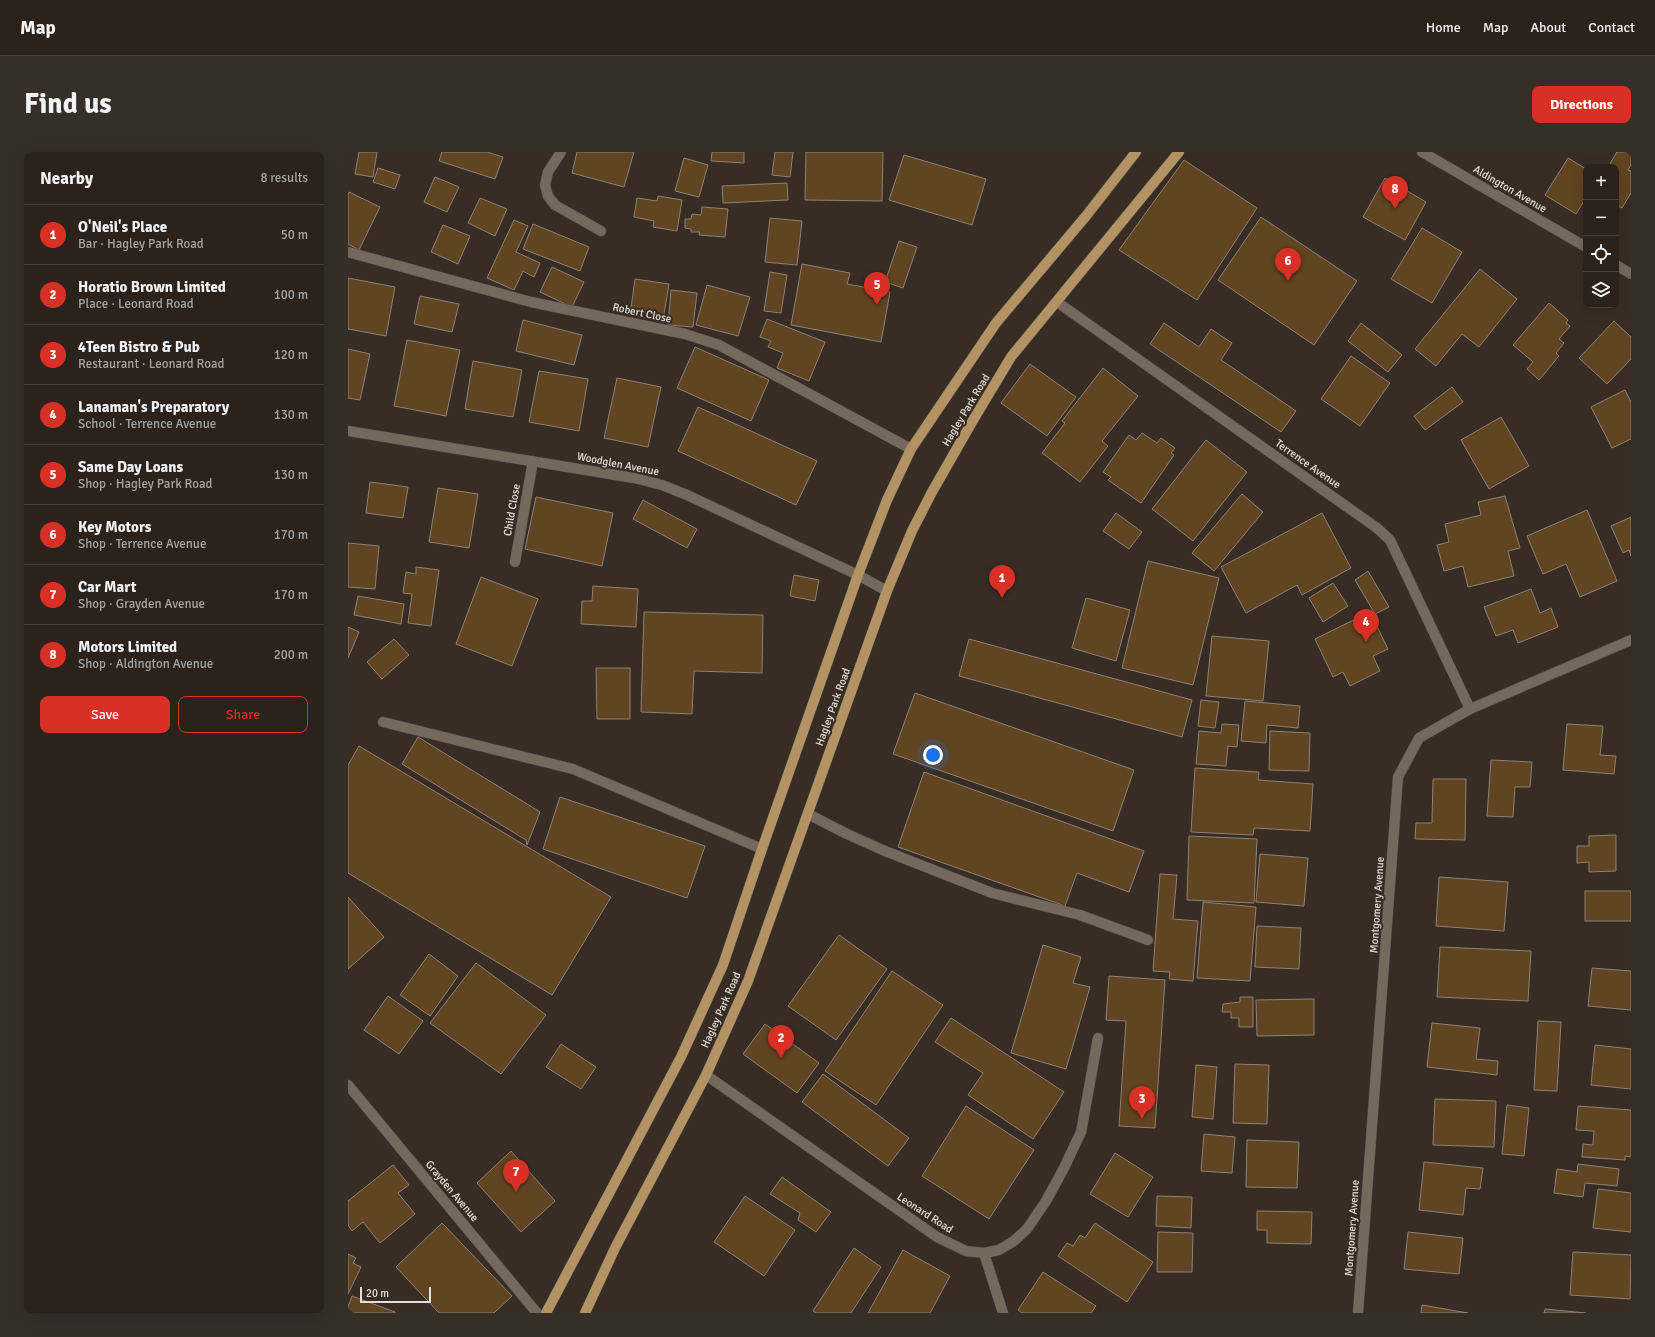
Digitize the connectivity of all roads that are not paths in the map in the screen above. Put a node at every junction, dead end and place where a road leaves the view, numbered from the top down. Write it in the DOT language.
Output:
graph roads {
  1 [pos="561,152"];
  2 [pos="1136,152"];
  3 [pos="1179,152"];
  4 [pos="1422,152"];
  5 [pos="601,231"];
  6 [pos="1583,245"];
  7 [pos="348,252"];
  8 [pos="1619,267"];
  9 [pos="1631,274"];
  10 [pos="1057,302"];
  11 [pos="348,431"];
  12 [pos="911,449"];
  13 [pos="533,461"];
  14 [pos="515,562"];
  15 [pos="858,575"];
  16 [pos="887,591"];
  17 [pos="1631,640"];
  18 [pos="1470,709"];
  19 [pos="383,722"];
  20 [pos="808,814"];
  21 [pos="762,849"];
  22 [pos="1148,940"];
  23 [pos="1098,1038"];
  24 [pos="706,1075"];
  25 [pos="348,1085"];
  26 [pos="984,1253"];
  27 [pos="537,1313"];
  28 [pos="546,1313"];
  29 [pos="585,1313"];
  30 [pos="1003,1313"];
  31 [pos="1358,1313"];
  1 -- 5 [label="street"];
  2 -- 12 [label="main road, Hagley Park Road"];
  3 -- 10 [label="main road, Hagley Park Road"];
  4 -- 6 [label="street, Aldington Avenue"];
  7 -- 12 [label="street, Robert Close"];
  8 -- 9 [label="street"];
  10 -- 16 [label="main road, Hagley Park Road"];
  10 -- 18 [label="street, Terrence Avenue"];
  11 -- 13 [label="street, Woodglen Avenue"];
  12 -- 15 [label="main road, Hagley Park Road"];
  13 -- 14 [label="street, Child Close"];
  13 -- 15 [label="street, Woodglen Avenue"];
  15 -- 16 [label="street, Woodglen Avenue"];
  15 -- 21 [label="main road, Hagley Park Road"];
  16 -- 20 [label="main road, Hagley Park Road"];
  17 -- 18 [label="street, Montgomery Avenue"];
  18 -- 31 [label="street, Montgomery Avenue"];
  19 -- 21 [label="street"];
  20 -- 22 [label="street"];
  20 -- 24 [label="main road, Hagley Park Road"];
  21 -- 28 [label="main road, Hagley Park Road"];
  23 -- 26 [label="street, Leonard Road"];
  24 -- 26 [label="street, Leonard Road"];
  24 -- 29 [label="main road, Hagley Park Road"];
  25 -- 27 [label="street, Grayden Avenue"];
  26 -- 30 [label="street"];
}
